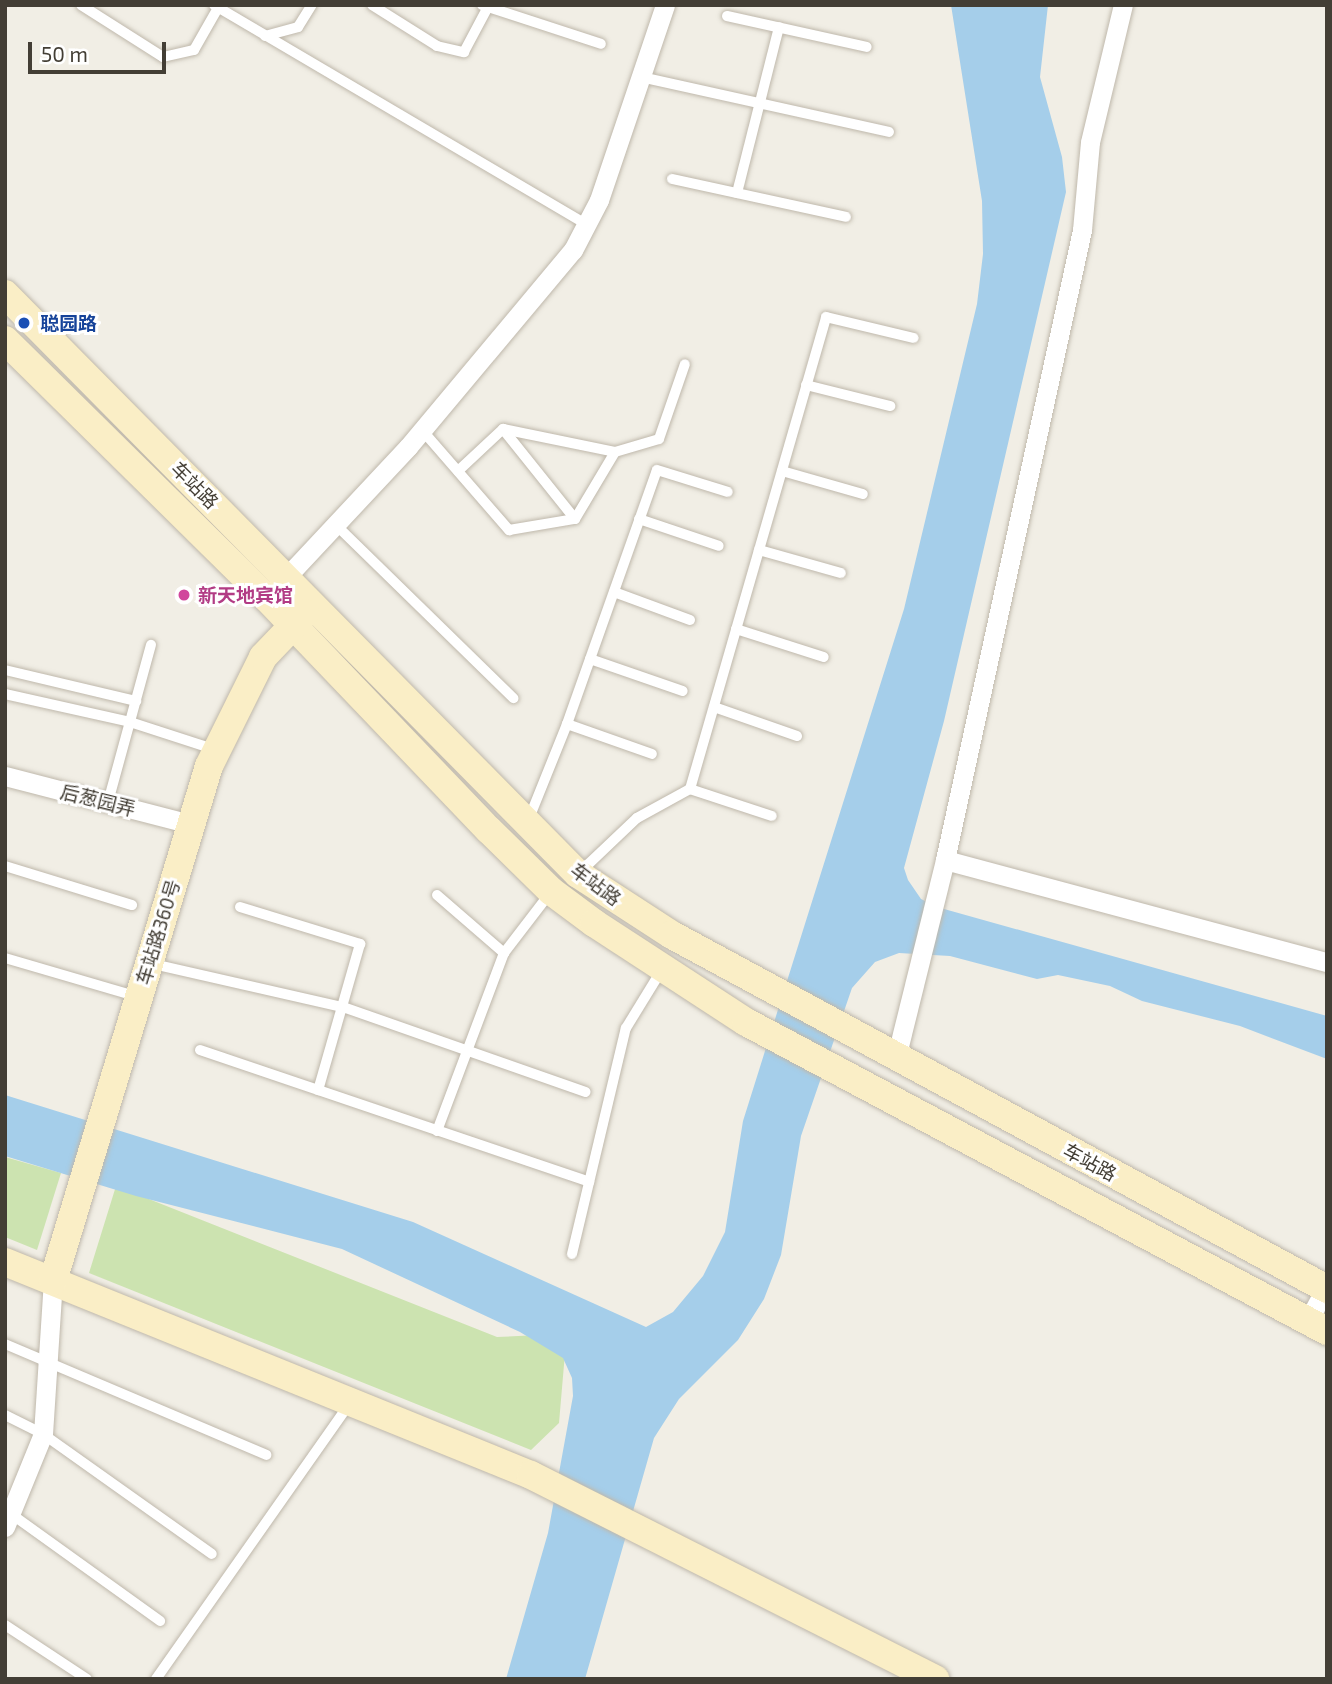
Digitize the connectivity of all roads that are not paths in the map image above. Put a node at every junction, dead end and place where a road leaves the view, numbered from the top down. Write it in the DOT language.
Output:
graph roads {
  1 [pos="81,5"];
  2 [pos="312,5"];
  3 [pos="372,5"];
  4 [pos="665,5"];
  5 [pos="1123,5"];
  6 [pos="216,7"];
  7 [pos="487,7"];
  8 [pos="727,16"];
  9 [pos="779,27"];
  10 [pos="265,36"];
  11 [pos="601,44"];
  12 [pos="867,47"];
  13 [pos="641,77"];
  14 [pos="760,103"];
  15 [pos="889,132"];
  16 [pos="672,179"];
  17 [pos="737,193"];
  18 [pos="846,217"];
  19 [pos="586,224"];
  20 [pos="5,294"];
  21 [pos="914,338"];
  22 [pos="5,340"];
  23 [pos="685,364"];
  24 [pos="806,385"];
  25 [pos="890,406"];
  26 [pos="503,429"];
  27 [pos="422,430"];
  28 [pos="615,452"];
  29 [pos="458,471"];
  30 [pos="782,471"];
  31 [pos="728,492"];
  32 [pos="863,494"];
  33 [pos="575,519"];
  34 [pos="639,519"];
  35 [pos="336,525"];
  36 [pos="719,546"];
  37 [pos="759,550"];
  38 [pos="841,573"];
  39 [pos="286,577"];
  40 [pos="614,592"];
  41 [pos="267,598"];
  42 [pos="312,606"];
  43 [pos="690,620"];
  44 [pos="291,625"];
  45 [pos="736,629"];
  46 [pos="151,645"];
  47 [pos="824,657"];
  48 [pos="590,659"];
  49 [pos="5,670"];
  50 [pos="683,691"];
  51 [pos="5,694"];
  52 [pos="513,698"];
  53 [pos="136,701"];
  54 [pos="714,707"];
  55 [pos="130,722"];
  56 [pos="567,724"];
  57 [pos="797,736"];
  58 [pos="217,750"];
  59 [pos="652,754"];
  60 [pos="5,776"];
  61 [pos="690,789"];
  62 [pos="108,802"];
  63 [pos="772,816"];
  64 [pos="191,824"];
  65 [pos="526,824"];
  66 [pos="945,860"];
  67 [pos="5,866"];
  68 [pos="578,874"];
  69 [pos="551,891"];
  70 [pos="436,895"];
  71 [pos="132,905"];
  72 [pos="240,907"];
  73 [pos="504,953"];
  74 [pos="5,958"];
  75 [pos="1327,962"];
  76 [pos="149,963"];
  77 [pos="661,971"];
  78 [pos="138,997"];
  79 [pos="343,1007"];
  80 [pos="200,1050"];
  81 [pos="467,1050"];
  82 [pos="896,1058"];
  83 [pos="318,1090"];
  84 [pos="586,1092"];
  85 [pos="437,1130"];
  86 [pos="589,1182"];
  87 [pos="572,1254"];
  88 [pos="5,1262"];
  89 [pos="53,1281"];
  90 [pos="1326,1288"];
  91 [pos="1317,1326"];
  92 [pos="5,1344"];
  93 [pos="48,1360"];
  94 [pos="350,1402"];
  95 [pos="5,1415"];
  96 [pos="43,1434"];
  97 [pos="266,1455"];
  98 [pos="9,1522"];
  99 [pos="212,1554"];
  100 [pos="160,1621"];
  101 [pos="5,1625"];
  102 [pos="87,1679"];
  103 [pos="156,1679"];
  104 [pos="935,1679"];
  1 -- 6 [label="lane"];
  2 -- 10 [label="lane"];
  3 -- 7 [label="lane"];
  4 -- 13 [label="street"];
  5 -- 66 [label="street"];
  6 -- 10 [label="lane"];
  7 -- 11 [label="lane"];
  8 -- 9 [label="lane"];
  9 -- 12 [label="lane"];
  9 -- 14 [label="lane"];
  10 -- 19 [label="lane"];
  13 -- 14 [label="lane"];
  13 -- 19 [label="street"];
  14 -- 15 [label="lane"];
  14 -- 17 [label="lane"];
  16 -- 17 [label="lane"];
  17 -- 18 [label="lane"];
  19 -- 27 [label="street"];
  20 -- 39 [label="main road, 车站路"];
  21 -- 24 [label="lane"];
  22 -- 41 [label="main road, 车站路"];
  23 -- 28 [label="lane"];
  24 -- 25 [label="lane"];
  24 -- 30 [label="lane"];
  26 -- 28 [label="lane"];
  26 -- 29 [label="lane"];
  26 -- 33 [label="lane"];
  27 -- 29 [label="lane"];
  27 -- 35 [label="street"];
  28 -- 33 [label="lane"];
  29 -- 33 [label="lane"];
  30 -- 32 [label="lane"];
  30 -- 37 [label="lane"];
  31 -- 34 [label="lane"];
  34 -- 36 [label="lane"];
  34 -- 40 [label="lane"];
  35 -- 39 [label="street"];
  35 -- 52 [label="lane"];
  37 -- 38 [label="lane"];
  37 -- 45 [label="lane"];
  39 -- 41 [label="street"];
  39 -- 42 [label="main road, 车站路"];
  40 -- 43 [label="lane"];
  40 -- 48 [label="lane"];
  41 -- 44 [label="main road, 车站路"];
  42 -- 44 [label="main road, 车站路360号"];
  42 -- 65 [label="main road, 车站路"];
  44 -- 58 [label="main road, 车站路360号"];
  44 -- 69 [label="main road, 车站路"];
  45 -- 47 [label="lane"];
  45 -- 54 [label="lane"];
  46 -- 53 [label="lane"];
  48 -- 50 [label="lane"];
  48 -- 56 [label="lane"];
  49 -- 53 [label="lane"];
  51 -- 55 [label="lane"];
  53 -- 55 [label="lane"];
  54 -- 57 [label="lane"];
  54 -- 61 [label="lane"];
  55 -- 58 [label="lane"];
  55 -- 62 [label="lane"];
  56 -- 59 [label="lane"];
  56 -- 65 [label="lane"];
  58 -- 64 [label="main road, 车站路360号"];
  60 -- 62 [label="street, 后葱园弄"];
  61 -- 63 [label="lane"];
  61 -- 68 [label="lane"];
  62 -- 64 [label="street, 后葱园弄"];
  64 -- 76 [label="main road, 车站路360号"];
  65 -- 68 [label="main road, 车站路"];
  66 -- 75 [label="street"];
  66 -- 82 [label="street"];
  67 -- 71 [label="lane"];
  68 -- 82 [label="main road, 车站路"];
  69 -- 73 [label="lane"];
  69 -- 77 [label="main road, 车站路"];
  70 -- 73 [label="lane"];
  72 -- 79 [label="lane"];
  73 -- 81 [label="lane"];
  74 -- 78 [label="lane"];
  76 -- 78 [label="main road, 车站路360号"];
  76 -- 79 [label="lane"];
  77 -- 86 [label="lane"];
  77 -- 91 [label="main road, 车站路"];
  78 -- 89 [label="main road, 车站路360号"];
  79 -- 81 [label="lane"];
  79 -- 83 [label="lane"];
  80 -- 83 [label="lane"];
  81 -- 84 [label="lane"];
  81 -- 85 [label="lane"];
  82 -- 90 [label="main road, 车站路"];
  83 -- 85 [label="lane"];
  85 -- 86 [label="lane"];
  86 -- 87 [label="lane"];
  88 -- 89 [label="main road"];
  89 -- 93 [label="street"];
  89 -- 94 [label="main road"];
  90 -- 91 [label="street"];
  92 -- 93 [label="lane"];
  93 -- 96 [label="street"];
  93 -- 97 [label="lane"];
  94 -- 103 [label="lane"];
  94 -- 104 [label="main road"];
  95 -- 96 [label="lane"];
  96 -- 98 [label="street"];
  96 -- 99 [label="lane"];
  98 -- 100 [label="lane"];
  101 -- 102 [label="lane"];
}
